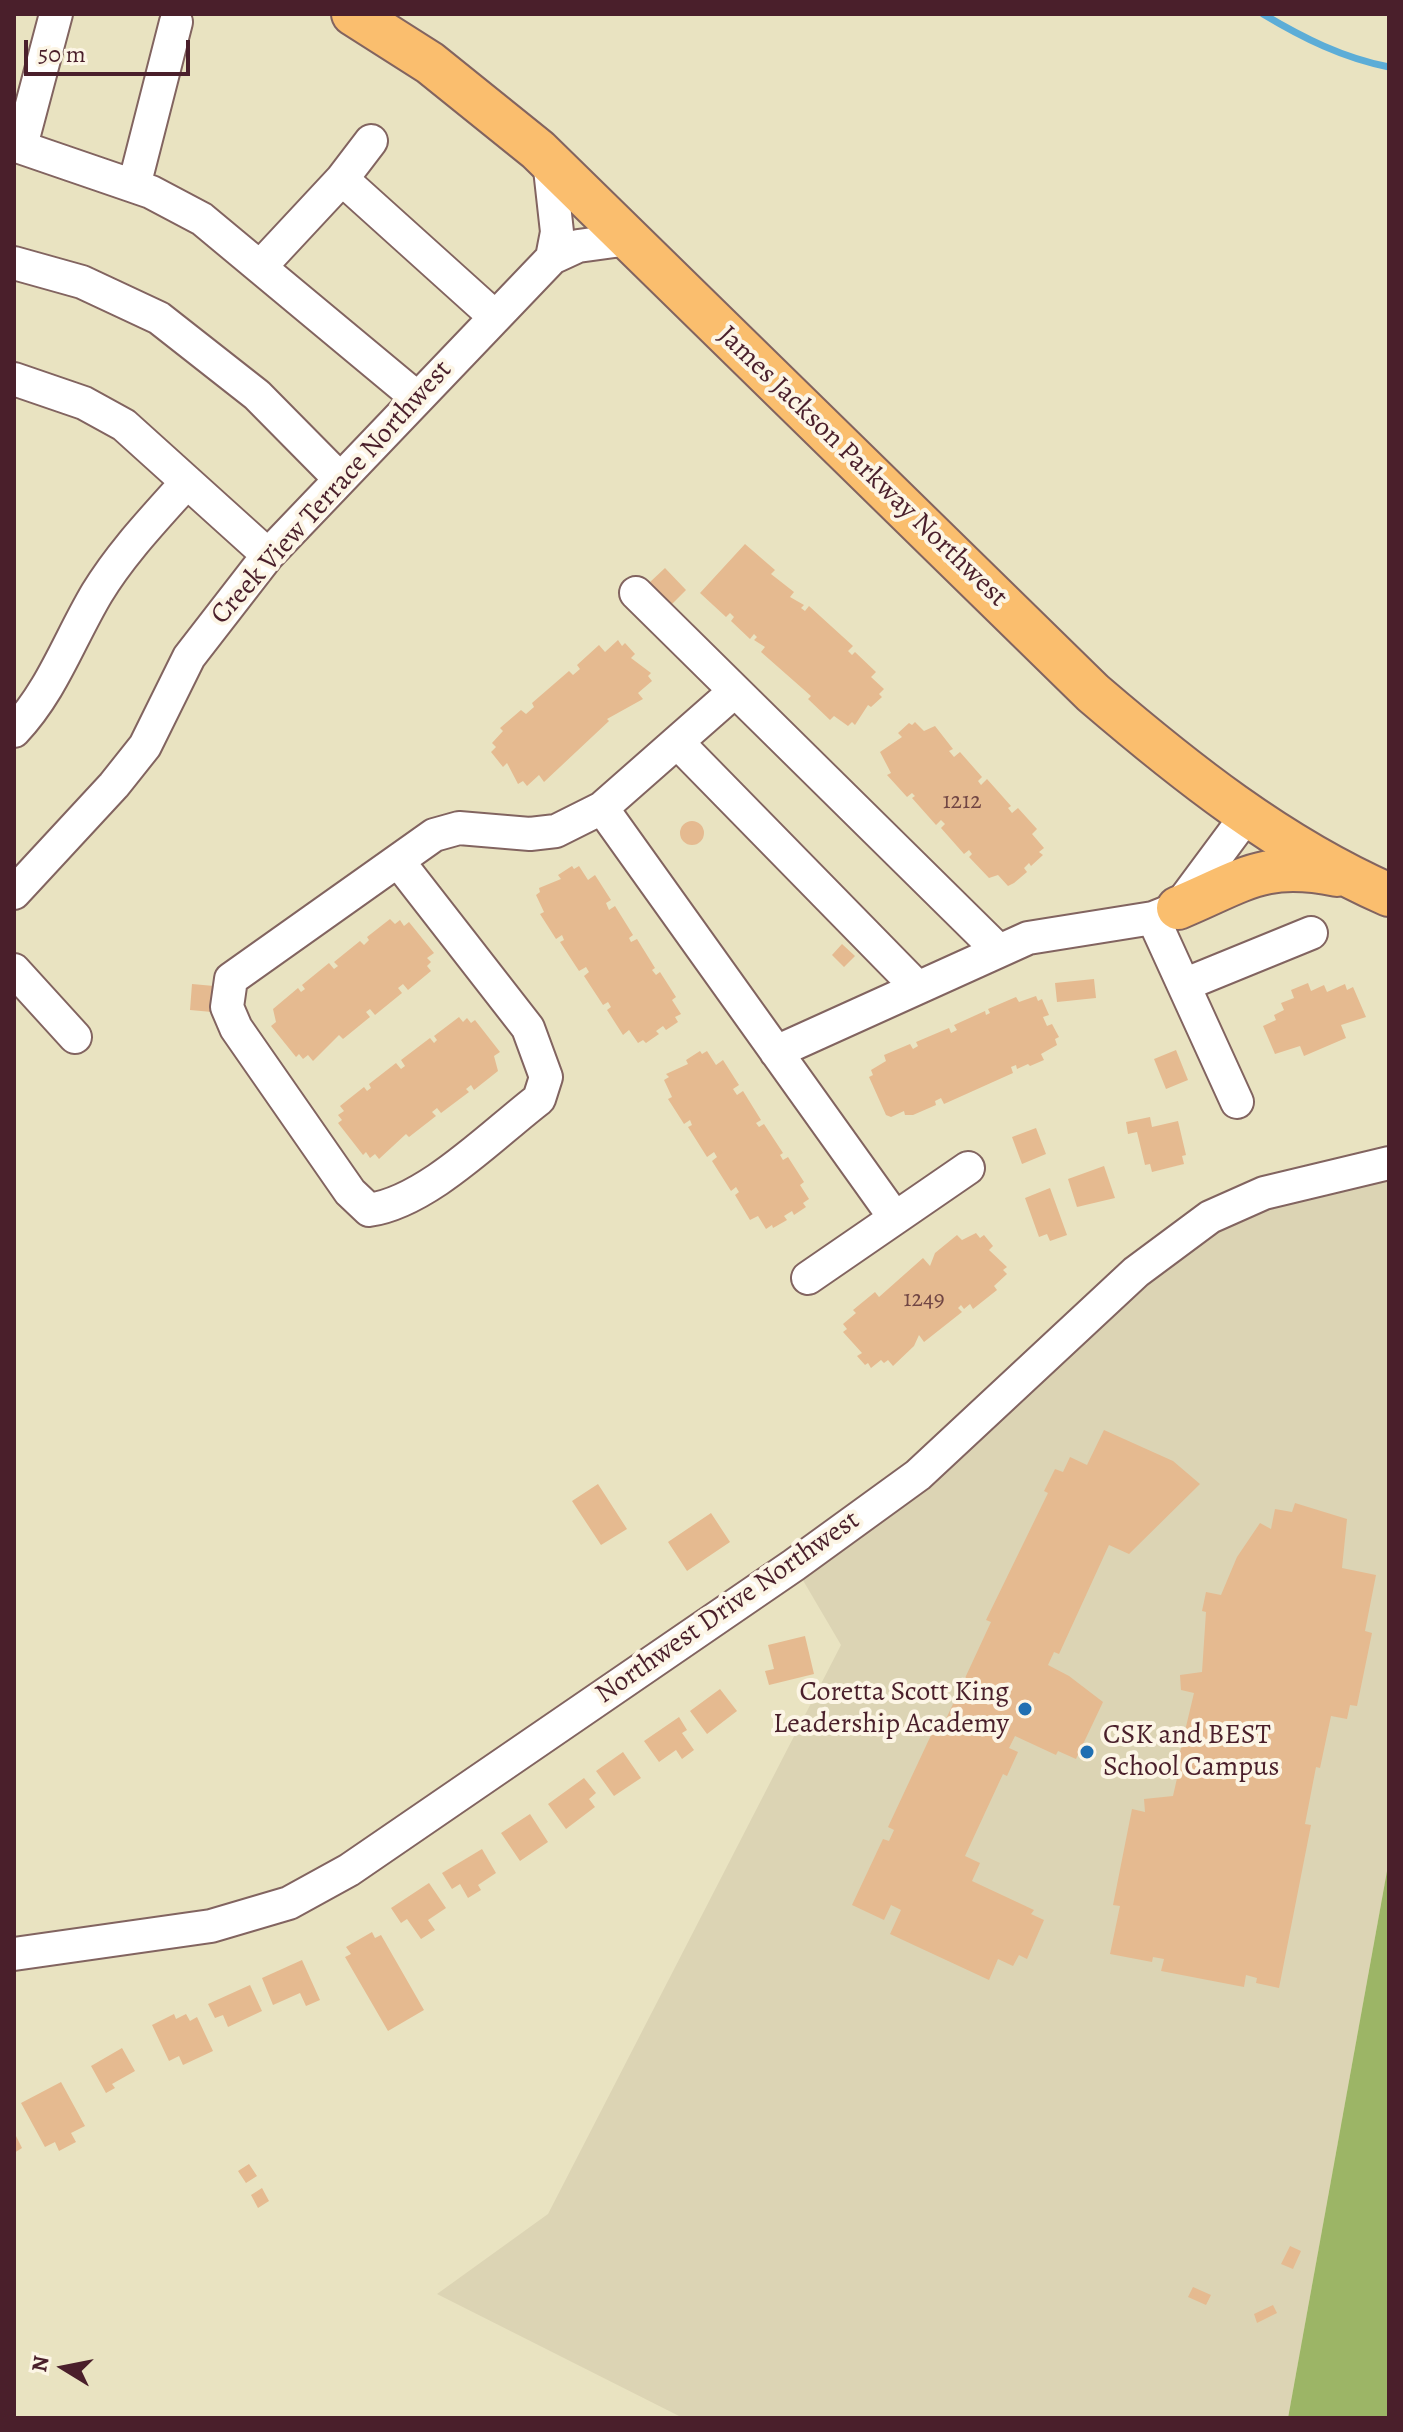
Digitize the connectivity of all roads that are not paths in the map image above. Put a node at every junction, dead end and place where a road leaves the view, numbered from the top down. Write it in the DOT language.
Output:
graph roads {
  1 [pos="56,14"];
  2 [pos="353,14"];
  3 [pos="176,22"];
  4 [pos="371,141"];
  5 [pos="18,145"];
  6 [pos="549,160"];
  7 [pos="342,179"];
  8 [pos="134,186"];
  9 [pos="629,239"];
  10 [pos="552,258"];
  11 [pos="14,263"];
  12 [pos="260,267"];
  13 [pos="494,316"];
  14 [pos="14,379"];
  15 [pos="416,397"];
  16 [pos="339,478"];
  17 [pos="187,482"];
  18 [pos="268,555"];
  19 [pos="636,593"];
  20 [pos="735,691"];
  21 [pos="14,731"];
  22 [pos="677,742"];
  23 [pos="602,808"];
  24 [pos="1247,815"];
  25 [pos="398,861"];
  26 [pos="1372,887"];
  27 [pos="14,893"];
  28 [pos="1166,913"];
  29 [pos="1311,933"];
  30 [pos="999,951"];
  31 [pos="14,970"];
  32 [pos="1186,984"];
  33 [pos="917,987"];
  34 [pos="75,1037"];
  35 [pos="776,1052"];
  36 [pos="1237,1102"];
  37 [pos="1389,1163"];
  38 [pos="968,1168"];
  39 [pos="895,1218"];
  40 [pos="808,1278"];
  41 [pos="14,1954"];
  1 -- 5 [label="street"];
  2 -- 6 [label="main road, James Jackson Parkway Northwest"];
  3 -- 8 [label="street"];
  4 -- 7 [label="street"];
  5 -- 8 [label="street"];
  6 -- 9 [label="main road, James Jackson Parkway Northwest"];
  6 -- 10 [label="street"];
  7 -- 12 [label="street"];
  7 -- 13 [label="street"];
  8 -- 12 [label="street"];
  9 -- 10 [label="street, Creek View Terrace Northwest"];
  9 -- 24 [label="main road, James Jackson Parkway Northwest"];
  10 -- 13 [label="street, Creek View Terrace Northwest"];
  11 -- 16 [label="street"];
  12 -- 15 [label="street"];
  13 -- 15 [label="street, Creek View Terrace Northwest"];
  14 -- 17 [label="street"];
  15 -- 16 [label="street, Creek View Terrace Northwest"];
  16 -- 18 [label="street, Creek View Terrace Northwest"];
  17 -- 18 [label="street"];
  17 -- 21 [label="street"];
  18 -- 27 [label="street, Creek View Terrace Northwest"];
  19 -- 20 [label="street"];
  20 -- 22 [label="street"];
  20 -- 30 [label="street"];
  22 -- 23 [label="street"];
  22 -- 33 [label="street"];
  23 -- 25 [label="street"];
  23 -- 35 [label="street"];
  24 -- 26 [label="main road, James Jackson Parkway Northwest"];
  24 -- 28 [label="street"];
  25 -- 25 [label="street"];
  26 -- 28 [label="main road"];
  28 -- 30 [label="street"];
  28 -- 32 [label="street"];
  29 -- 32 [label="street"];
  30 -- 33 [label="street"];
  31 -- 34 [label="street"];
  32 -- 36 [label="street"];
  33 -- 35 [label="street"];
  35 -- 39 [label="street"];
  37 -- 41 [label="street, Northwest Drive Northwest"];
  38 -- 39 [label="street"];
  39 -- 40 [label="street"];
}
